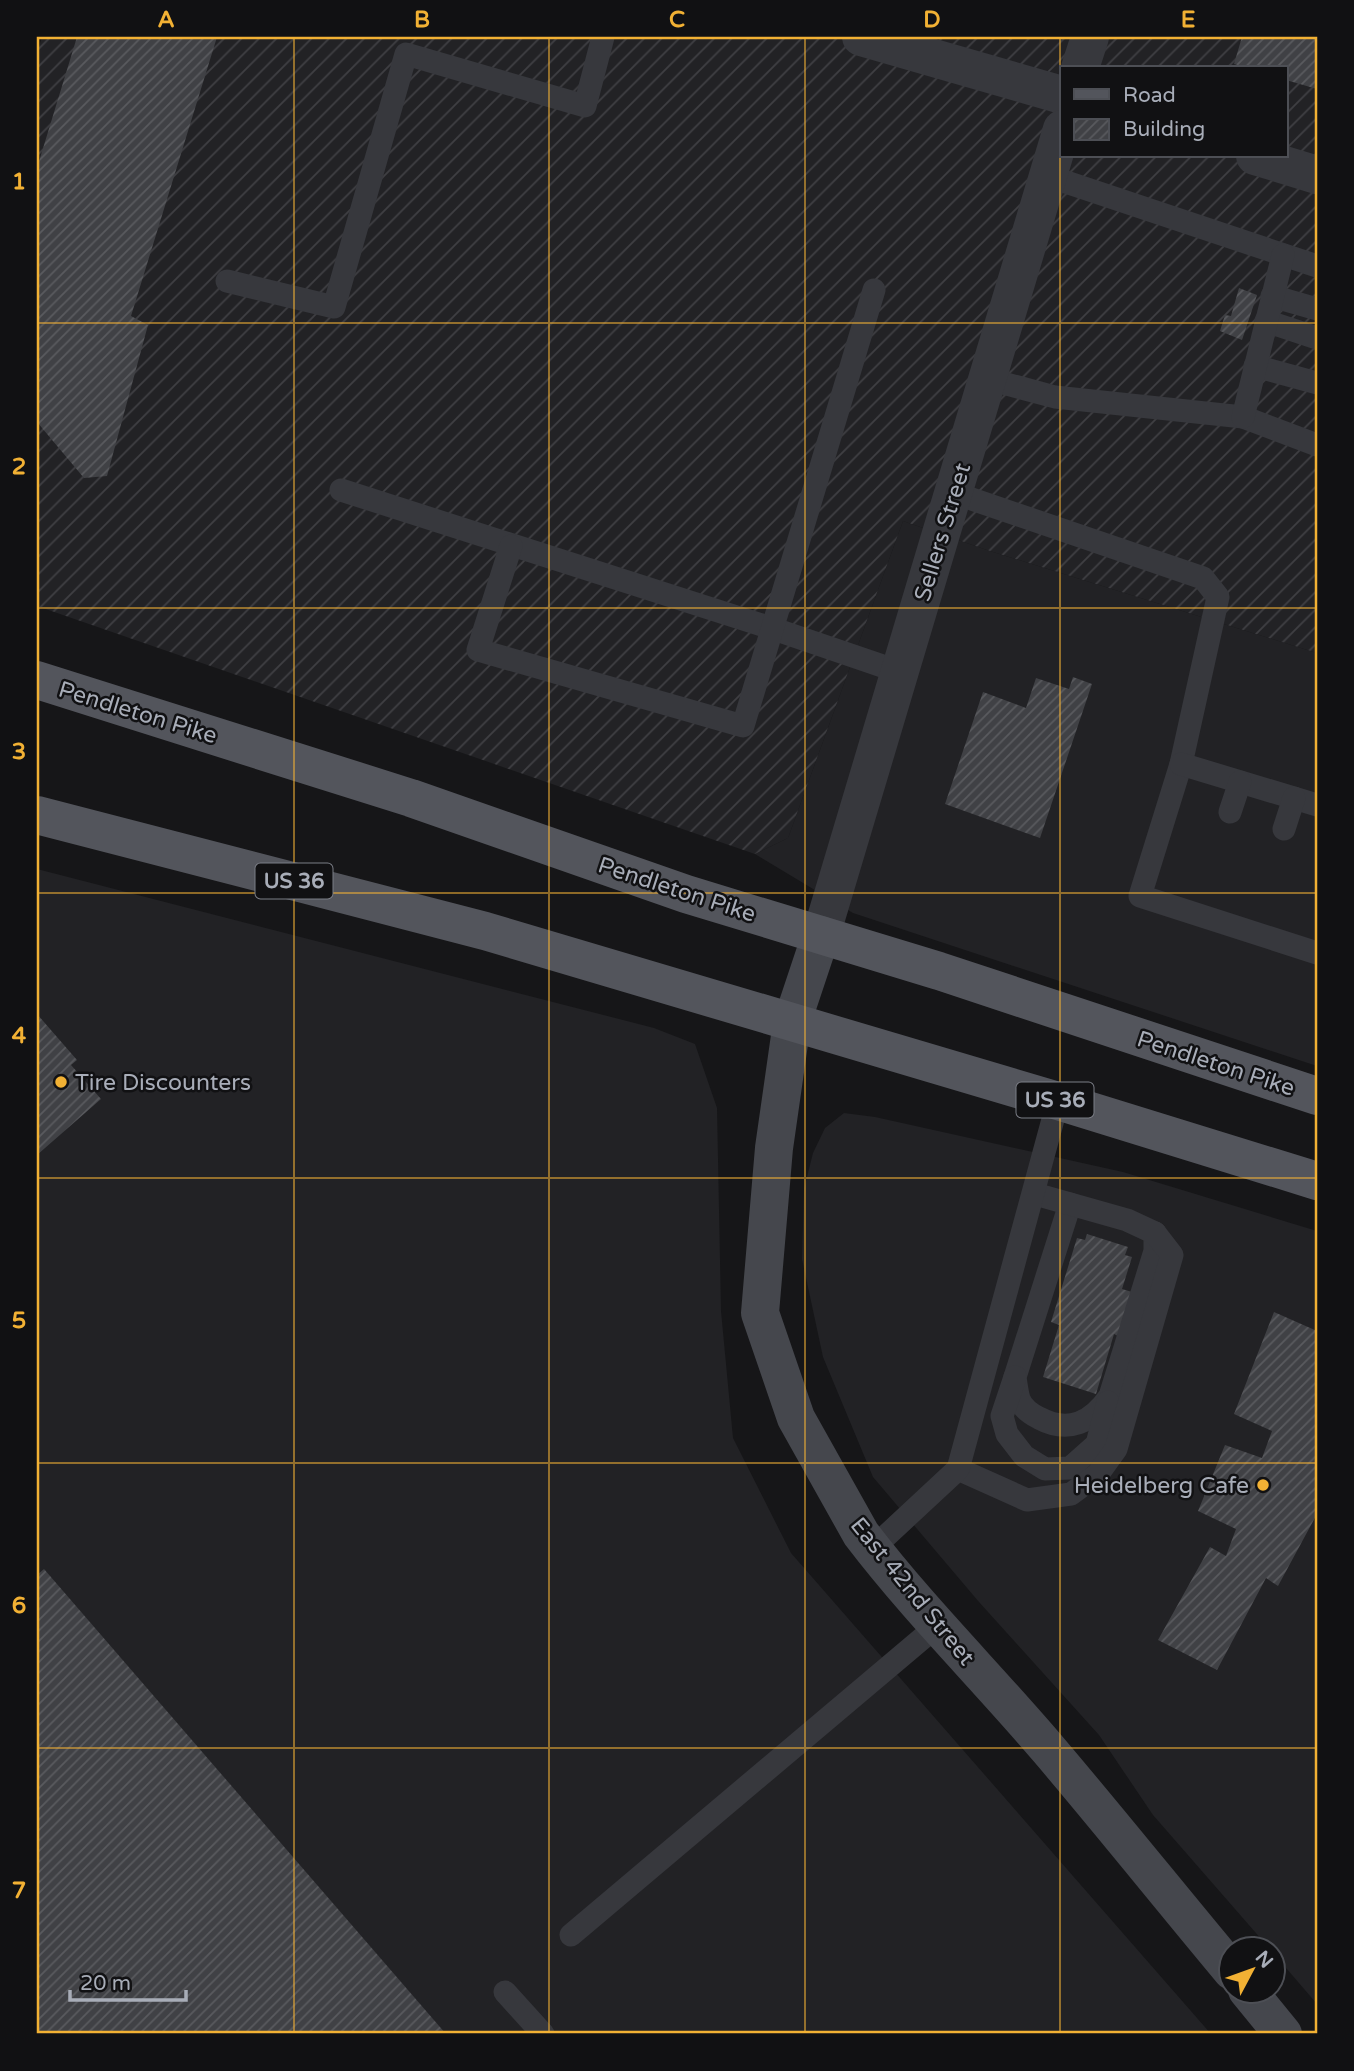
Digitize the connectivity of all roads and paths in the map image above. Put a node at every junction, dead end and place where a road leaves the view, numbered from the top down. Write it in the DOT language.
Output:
graph roads {
  1 [pos="603,37"];
  2 [pos="861,37"];
  3 [pos="1090,37"];
  4 [pos="1081,66"];
  5 [pos="1060,94"];
  6 [pos="1060,136"];
  7 [pos="1262,158"];
  8 [pos="1317,175"];
  9 [pos="1048,176"];
  10 [pos="1283,255"];
  11 [pos="1317,266"];
  12 [pos="227,281"];
  13 [pos="874,290"];
  14 [pos="1272,296"];
  15 [pos="1317,309"];
  16 [pos="1266,321"];
  17 [pos="1317,338"];
  18 [pos="1255,366"];
  19 [pos="988,379"];
  20 [pos="1317,383"];
  21 [pos="1243,417"];
  22 [pos="1317,445"];
  23 [pos="341,490"];
  24 [pos="954,493"];
  25 [pos="511,546"];
  26 [pos="774,629"];
  27 [pos="900,672"];
  28 [pos="37,680"];
  29 [pos="1181,764"];
  30 [pos="1240,782"];
  31 [pos="1294,798"];
  32 [pos="1317,805"];
  33 [pos="1230,811"];
  34 [pos="37,815"];
  35 [pos="1284,829"];
  36 [pos="821,934"];
  37 [pos="1313,944"];
  38 [pos="792,1022"];
  39 [pos="1317,1096"];
  40 [pos="1058,1101"];
  41 [pos="1317,1181"];
  42 [pos="1035,1194"];
  43 [pos="1070,1204"];
  44 [pos="1155,1233"];
  45 [pos="1015,1377"];
  46 [pos="1110,1396"];
  47 [pos="958,1469"];
  48 [pos="873,1549"];
  49 [pos="937,1626"];
  50 [pos="571,1935"];
  51 [pos="1218,1955"];
  52 [pos="505,1992"];
  53 [pos="1258,2004"];
  54 [pos="543,2034"];
  55 [pos="1283,2034"];
  1 -- 12 [label="lane"];
  2 -- 5 [label="street"];
  3 -- 4 [label="street"];
  6 -- 9 [label="street, Sellers Street"];
  7 -- 8 [label="street"];
  9 -- 10 [label="lane"];
  9 -- 19 [label="street, Sellers Street"];
  10 -- 11 [label="lane"];
  10 -- 14 [label="lane"];
  13 -- 26 [label="lane"];
  14 -- 15 [label="lane"];
  14 -- 16 [label="lane"];
  16 -- 17 [label="lane"];
  16 -- 18 [label="lane"];
  18 -- 20 [label="lane"];
  18 -- 21 [label="lane"];
  19 -- 21 [label="lane"];
  19 -- 24 [label="street, Sellers Street"];
  21 -- 22 [label="lane"];
  23 -- 25 [label="lane"];
  24 -- 27 [label="street, Sellers Street"];
  24 -- 29 [label="lane"];
  25 -- 26 [label="lane"];
  25 -- 26 [label="lane"];
  26 -- 27 [label="lane"];
  27 -- 36 [label="street, Sellers Street"];
  28 -- 36 [label="main road, Pendleton Pike"];
  29 -- 30 [label="lane"];
  29 -- 37 [label="lane"];
  30 -- 31 [label="lane"];
  30 -- 33 [label="lane"];
  31 -- 32 [label="lane"];
  31 -- 35 [label="lane"];
  34 -- 38 [label="main road, US 36"];
  36 -- 38 [label="street, East 42nd Street"];
  36 -- 39 [label="main road, Pendleton Pike"];
  38 -- 40 [label="main road, US 36"];
  38 -- 48 [label="street, East 42nd Street"];
  40 -- 41 [label="main road, US 36"];
  40 -- 42 [label="lane"];
  42 -- 43 [label="lane"];
  42 -- 47 [label="lane"];
  43 -- 44 [label="lane"];
  43 -- 45 [label="lane"];
  44 -- 46 [label="lane"];
  44 -- 47 [label="lane"];
  45 -- 46 [label="lane"];
  45 -- 46 [label="lane"];
  47 -- 48 [label="lane"];
  48 -- 49 [label="street, East 42nd Street"];
  49 -- 50 [label="lane"];
  49 -- 51 [label="street, East 42nd Street"];
  52 -- 54 [label="lane"];
  53 -- 55 [label="street"];
}
